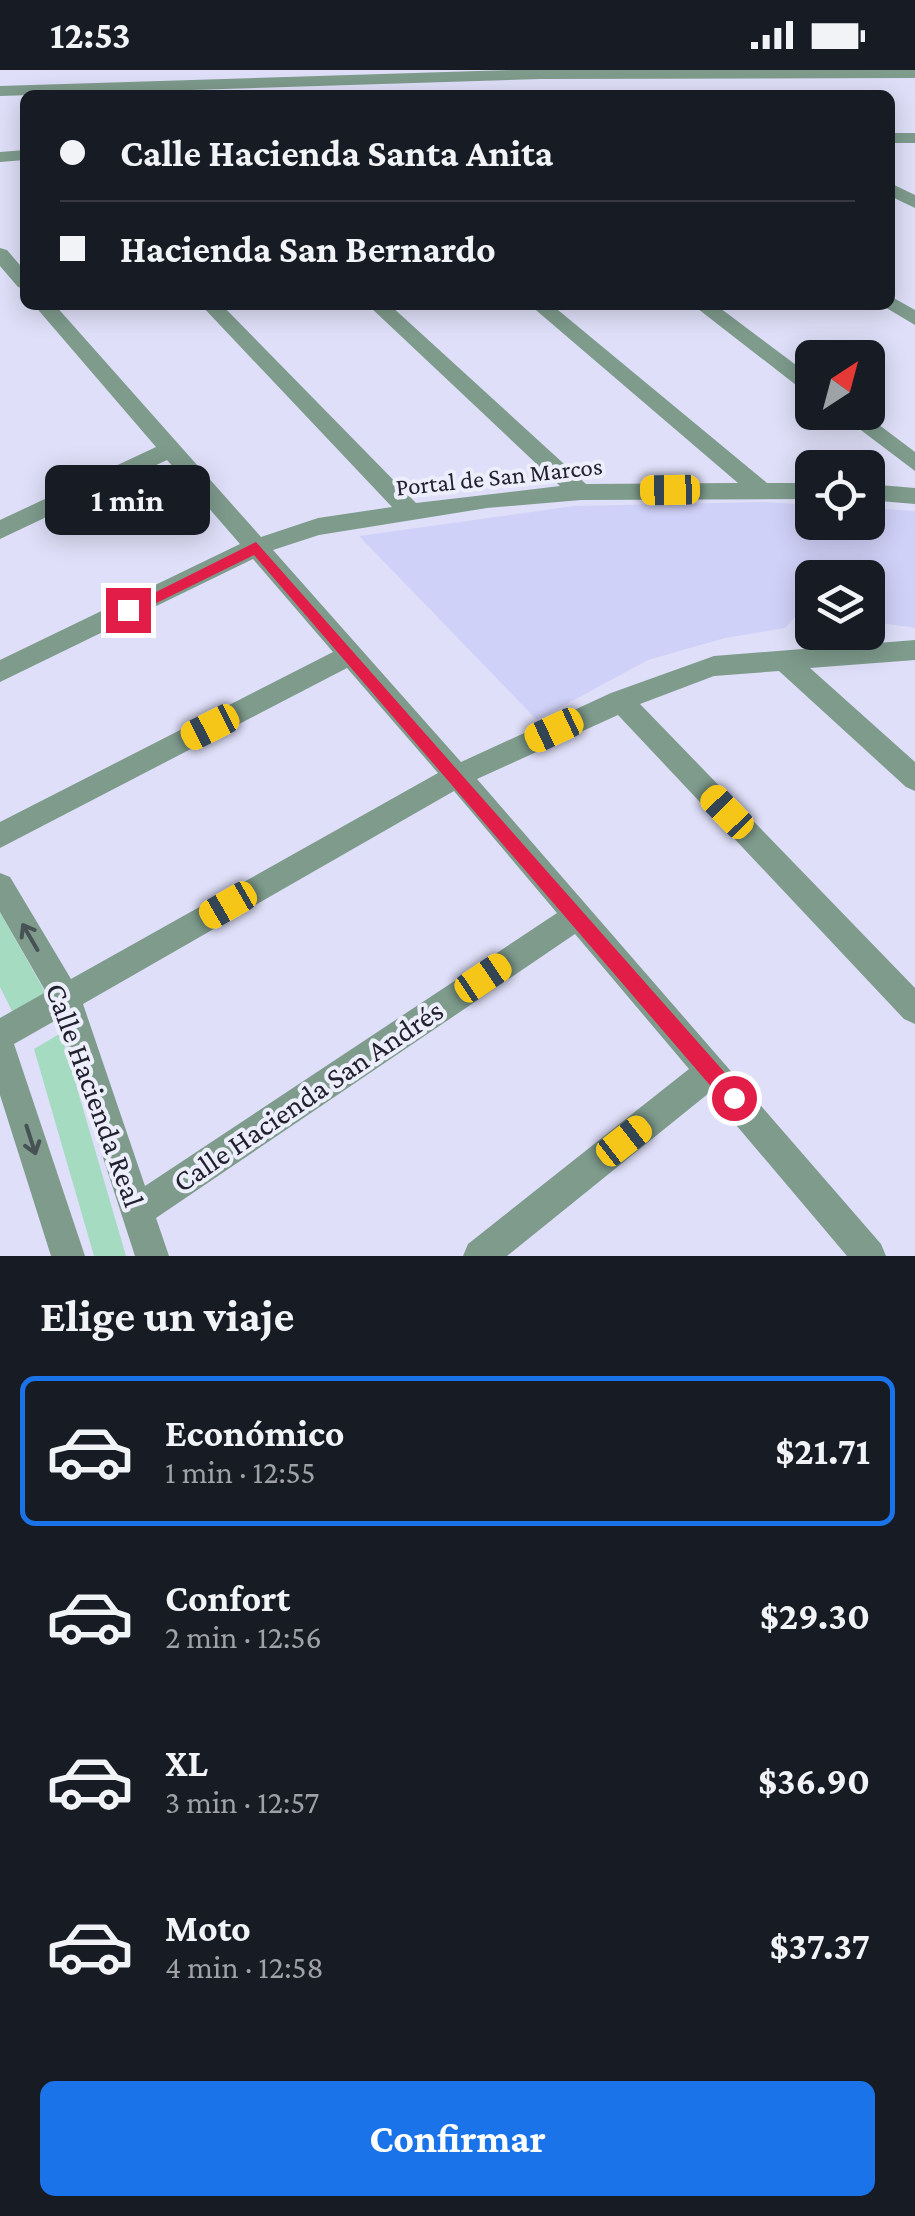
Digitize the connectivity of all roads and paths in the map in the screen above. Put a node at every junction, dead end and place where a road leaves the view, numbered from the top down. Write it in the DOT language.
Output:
graph roads {
  1 [pos="915,73"];
  2 [pos="541,74"];
  3 [pos="32,90"];
  4 [pos="568,90"];
  5 [pos="0,254"];
  6 [pos="20,277"];
  7 [pos="48,310"];
  8 [pos="216,310"];
  9 [pos="383,310"];
  10 [pos="546,310"];
  11 [pos="709,310"];
  12 [pos="795,374"];
  13 [pos="871,430"];
  14 [pos="170,449"];
  15 [pos="915,463"];
  16 [pos="761,490"];
  17 [pos="795,491"];
  18 [pos="581,492"];
  19 [pos="885,493"];
  20 [pos="915,496"];
  21 [pos="0,503"];
  22 [pos="412,513"];
  23 [pos="7,526"];
  24 [pos="256,547"];
  25 [pos="915,650"];
  26 [pos="350,654"];
  27 [pos="783,659"];
  28 [pos="0,672"];
  29 [pos="620,700"];
  30 [pos="456,776"];
  31 [pos="915,779"];
  32 [pos="0,836"];
  33 [pos="0,886"];
  34 [pos="578,916"];
  35 [pos="66,998"];
  36 [pos="915,1009"];
  37 [pos="0,1036"];
  38 [pos="0,1047"];
  39 [pos="711,1072"];
  40 [pos="138,1210"];
  41 [pos="68,1256"];
  42 [pos="152,1256"];
  43 [pos="480,1256"];
  44 [pos="869,1256"];
  1 -- 2 [label="street"];
  2 -- 3 [label="street"];
  2 -- 4 [label="street"];
  5 -- 6 [label="street"];
  7 -- 14 [label="street"];
  8 -- 22 [label="street"];
  9 -- 18 [label="street"];
  10 -- 16 [label="street"];
  11 -- 12 [label="street"];
  13 -- 15 [label="street"];
  14 -- 23 [label="street"];
  14 -- 24 [label="street"];
  16 -- 17 [label="street, Portal de San Marcos"];
  16 -- 18 [label="street, Portal de San Marcos"];
  18 -- 22 [label="street, Portal de San Marcos"];
  19 -- 20 [label="street"];
  21 -- 23 [label="street"];
  22 -- 24 [label="street, Portal de San Marcos"];
  24 -- 26 [label="street"];
  24 -- 28 [label="street, Portal de San Marcos"];
  25 -- 27 [label="street"];
  26 -- 30 [label="street"];
  26 -- 32 [label="street"];
  27 -- 29 [label="street"];
  27 -- 31 [label="street"];
  29 -- 30 [label="street"];
  29 -- 36 [label="street"];
  30 -- 34 [label="street"];
  30 -- 35 [label="street"];
  35 -- 33 [label="street, Calle Hacienda Real, one-way"];
  34 -- 39 [label="street"];
  34 -- 40 [label="street, Calle Hacienda San Andrés"];
  35 -- 37 [label="street"];
  35 -- 40 [label="street, Calle Hacienda Real"];
  38 -- 41 [label="street, one-way"];
  39 -- 43 [label="street"];
  39 -- 44 [label="street"];
  40 -- 42 [label="street, Calle Hacienda Real"];
}
